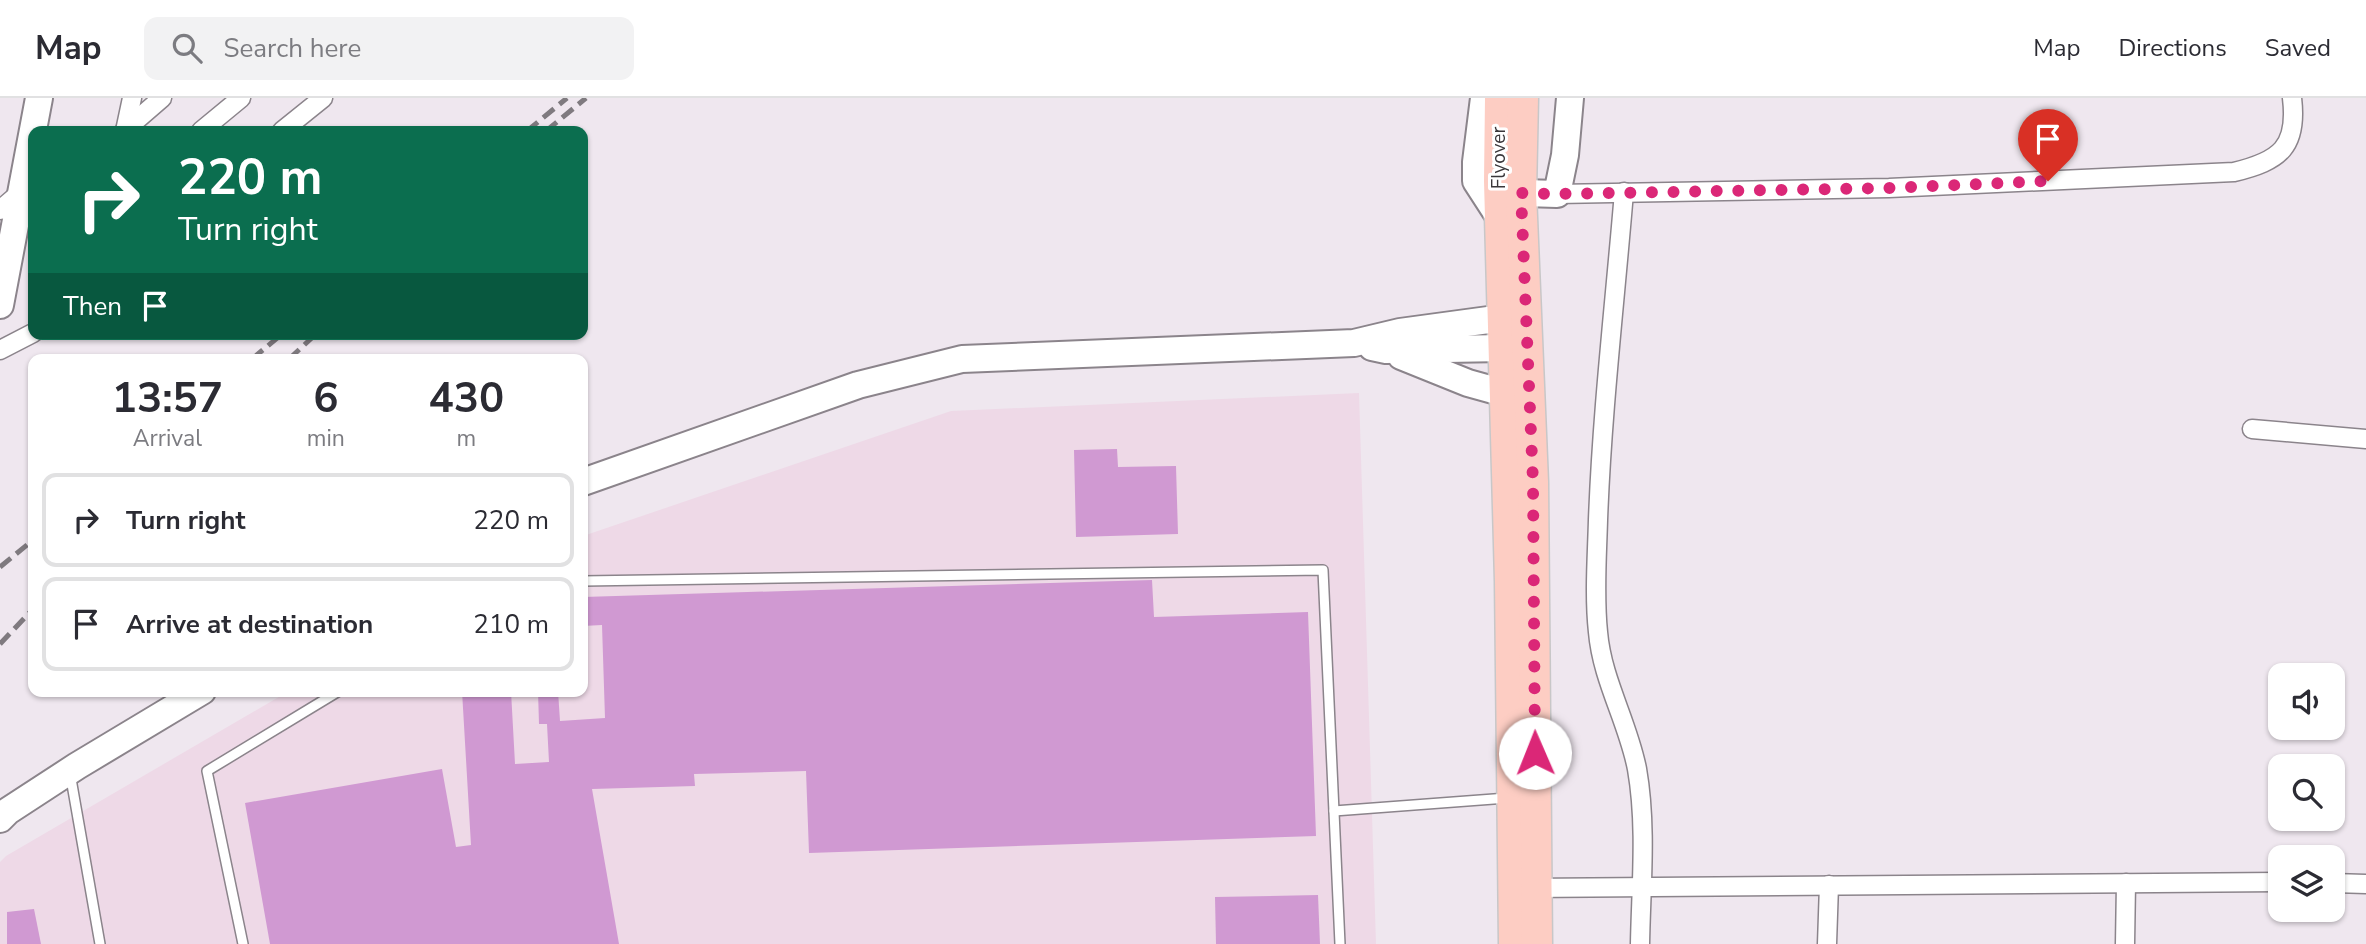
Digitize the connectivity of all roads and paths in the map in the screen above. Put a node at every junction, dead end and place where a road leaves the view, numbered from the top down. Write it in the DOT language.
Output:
graph roads {
  1 [pos="39,98"];
  2 [pos="132,98"];
  3 [pos="162,98"];
  4 [pos="240,98"];
  5 [pos="323,98"];
  6 [pos="1484,98"];
  7 [pos="1500,98"];
  8 [pos="1523,98"];
  9 [pos="1570,98"];
  10 [pos="2292,98"];
  11 [pos="34,126"];
  12 [pos="126,126"];
  13 [pos="131,126"];
  14 [pos="207,126"];
  15 [pos="288,126"];
  16 [pos="28,158"];
  17 [pos="22,191"];
  18 [pos="1624,192"];
  19 [pos="1521,193"];
  20 [pos="1557,194"];
  21 [pos="0,210"];
  22 [pos="1500,218"];
  23 [pos="0,305"];
  24 [pos="1503,318"];
  25 [pos="28,336"];
  26 [pos="1353,343"];
  27 [pos="1505,348"];
  28 [pos="0,350"];
  29 [pos="1387,350"];
  30 [pos="1504,393"];
  31 [pos="2252,429"];
  32 [pos="2366,439"];
  33 [pos="588,480"];
  34 [pos="588,581"];
  35 [pos="192,697"];
  36 [pos="330,697"];
  37 [pos="69,772"];
  38 [pos="1511,798"];
  39 [pos="1334,811"];
  40 [pos="0,819"];
  41 [pos="2268,882"];
  42 [pos="2126,883"];
  43 [pos="2345,883"];
  44 [pos="2366,884"];
  45 [pos="1829,885"];
  46 [pos="1641,887"];
  47 [pos="1525,888"];
  48 [pos="100,944"];
  49 [pos="243,944"];
  50 [pos="1340,944"];
  51 [pos="1514,944"];
  52 [pos="1537,944"];
  53 [pos="1640,944"];
  54 [pos="1827,944"];
  55 [pos="2125,944"];
  1 -- 11 [label="street"];
  2 -- 12 [label="street"];
  3 -- 13 [label="street"];
  4 -- 14 [label="street"];
  5 -- 15 [label="street"];
  6 -- 22 [label="street"];
  7 -- 22 [label="main road, Flyover"];
  8 -- 19 [label="main road, Flyover"];
  9 -- 20 [label="street"];
  10 -- 18 [label="street"];
  16 -- 17 [label="street"];
  17 -- 21 [label="street"];
  17 -- 23 [label="street"];
  18 -- 20 [label="street"];
  18 -- 46 [label="street"];
  19 -- 20 [label="street"];
  19 -- 47 [label="main road, Flyover"];
  22 -- 24 [label="main road, Flyover"];
  24 -- 26 [label="street"];
  24 -- 27 [label="main road, Flyover"];
  25 -- 28 [label="street"];
  26 -- 29 [label="street"];
  26 -- 33 [label="street"];
  27 -- 29 [label="street"];
  27 -- 30 [label="main road, Flyover"];
  29 -- 30 [label="street"];
  30 -- 38 [label="main road, Flyover"];
  31 -- 32 [label="street"];
  34 -- 39 [label="lane"];
  35 -- 37 [label="street"];
  36 -- 49 [label="lane"];
  37 -- 40 [label="street"];
  37 -- 48 [label="lane"];
  38 -- 39 [label="lane"];
  38 -- 47 [label="main road, Flyover"];
  39 -- 50 [label="lane"];
  41 -- 42 [label="street"];
  42 -- 45 [label="street"];
  42 -- 55 [label="street"];
  43 -- 44 [label="street"];
  45 -- 46 [label="street"];
  45 -- 54 [label="street"];
  46 -- 47 [label="street"];
  46 -- 53 [label="street"];
  47 -- 51 [label="main road"];
  47 -- 52 [label="main road"];
}
